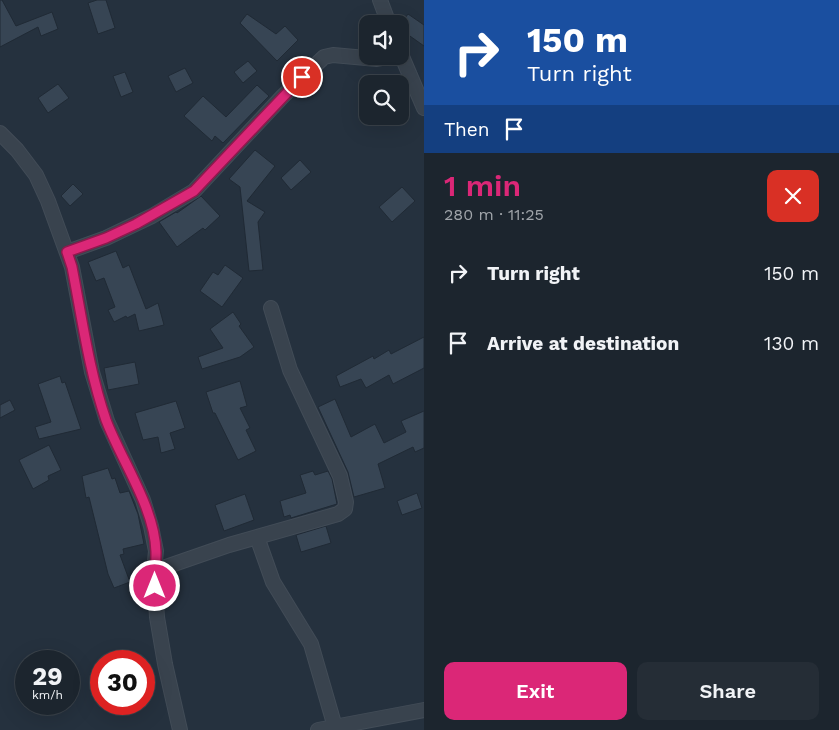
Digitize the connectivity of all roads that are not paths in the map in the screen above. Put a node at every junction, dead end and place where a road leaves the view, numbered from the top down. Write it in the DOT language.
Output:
graph roads {
  1 [pos="380,0"];
  2 [pos="386,15"];
  3 [pos="359,57"];
  4 [pos="404,65"];
  5 [pos="424,108"];
  6 [pos="0,133"];
  7 [pos="67,252"];
  8 [pos="271,308"];
  9 [pos="257,537"];
  10 [pos="154,571"];
  11 [pos="424,710"];
  12 [pos="379,724"];
  13 [pos="335,727"];
  14 [pos="180,730"];
  15 [pos="318,730"];
  1 -- 2 [label="street"];
  3 -- 7 [label="street"];
  4 -- 5 [label="street"];
  6 -- 7 [label="street"];
  7 -- 10 [label="street"];
  8 -- 9 [label="street"];
  9 -- 10 [label="street"];
  9 -- 13 [label="street"];
  10 -- 14 [label="street"];
  11 -- 12 [label="street"];
  12 -- 13 [label="street"];
  13 -- 15 [label="street"];
}
